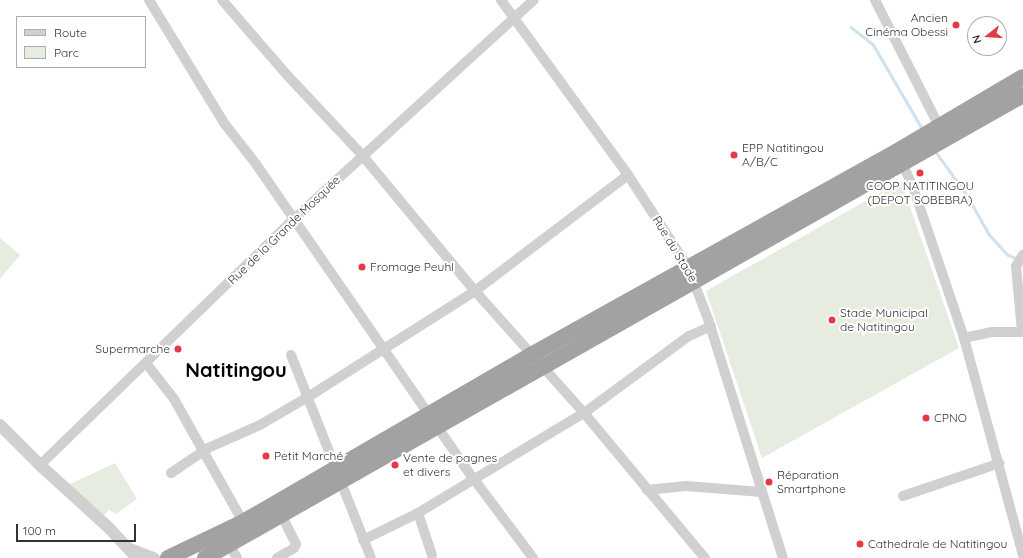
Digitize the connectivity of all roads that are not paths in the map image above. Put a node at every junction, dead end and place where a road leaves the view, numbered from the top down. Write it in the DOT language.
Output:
graph roads {
  1 [pos="149,0"];
  2 [pos="222,0"];
  3 [pos="501,0"];
  4 [pos="534,0"];
  5 [pos="875,0"];
  6 [pos="515,19"];
  7 [pos="1023,76"];
  8 [pos="1001,88"];
  9 [pos="1016,99"];
  10 [pos="930,131"];
  11 [pos="362,155"];
  12 [pos="900,158"];
  13 [pos="628,174"];
  14 [pos="294,218"];
  15 [pos="1023,255"];
  16 [pos="691,274"];
  17 [pos="475,291"];
  18 [pos="711,326"];
  19 [pos="1023,332"];
  20 [pos="964,338"];
  21 [pos="385,348"];
  22 [pos="291,355"];
  23 [pos="531,355"];
  24 [pos="146,364"];
  25 [pos="542,367"];
  26 [pos="308,397"];
  27 [pos="584,413"];
  28 [pos="435,420"];
  29 [pos="0,425"];
  30 [pos="205,452"];
  31 [pos="1000,463"];
  32 [pos="40,465"];
  33 [pos="171,473"];
  34 [pos="339,474"];
  35 [pos="473,478"];
  36 [pos="647,490"];
  37 [pos="762,492"];
  38 [pos="903,496"];
  39 [pos="418,513"];
  40 [pos="281,515"];
  41 [pos="243,522"];
  42 [pos="364,540"];
  43 [pos="232,551"];
  44 [pos="134,554"];
  45 [pos="432,555"];
  46 [pos="1023,555"];
  47 [pos="154,558"];
  48 [pos="168,558"];
  49 [pos="205,558"];
  50 [pos="277,558"];
  51 [pos="371,558"];
  52 [pos="533,558"];
  53 [pos="705,558"];
  54 [pos="783,558"];
  1 -- 14 [label="street"];
  2 -- 11 [label="street"];
  3 -- 6 [label="street, Rue du Stade"];
  4 -- 6 [label="street, Rue de la Grande Mosquée"];
  5 -- 10 [label="street"];
  6 -- 11 [label="street, Rue de la Grande Mosquée"];
  6 -- 13 [label="street, Rue du Stade"];
  7 -- 8 [label="highway"];
  8 -- 9 [label="highway"];
  8 -- 10 [label="highway"];
  9 -- 12 [label="highway"];
  10 -- 12 [label="highway"];
  11 -- 14 [label="street, Rue de la Grande Mosquée"];
  11 -- 17 [label="street"];
  12 -- 16 [label="highway"];
  12 -- 20 [label="street"];
  13 -- 16 [label="street, Rue du Stade"];
  13 -- 17 [label="street"];
  14 -- 21 [label="street"];
  14 -- 24 [label="street, Rue de la Grande Mosquée"];
  15 -- 19 [label="street"];
  16 -- 18 [label="street, Rue du Stade"];
  16 -- 23 [label="highway"];
  16 -- 25 [label="highway"];
  17 -- 21 [label="street"];
  17 -- 23 [label="street"];
  18 -- 27 [label="street"];
  18 -- 37 [label="street, Rue du Stade"];
  19 -- 20 [label="street"];
  20 -- 31 [label="street"];
  21 -- 26 [label="street"];
  21 -- 28 [label="street"];
  22 -- 26 [label="street"];
  23 -- 25 [label="street"];
  23 -- 28 [label="highway"];
  24 -- 30 [label="street"];
  24 -- 32 [label="street, Rue de la Grande Mosquée"];
  25 -- 27 [label="street"];
  25 -- 28 [label="highway"];
  26 -- 30 [label="street"];
  26 -- 34 [label="street"];
  27 -- 35 [label="street"];
  27 -- 36 [label="street"];
  28 -- 34 [label="highway"];
  28 -- 35 [label="street"];
  29 -- 32 [label="street"];
  30 -- 33 [label="street"];
  30 -- 41 [label="street"];
  31 -- 38 [label="street"];
  31 -- 46 [label="street"];
  32 -- 44 [label="street"];
  34 -- 40 [label="highway"];
  34 -- 41 [label="highway"];
  34 -- 42 [label="street"];
  35 -- 39 [label="street"];
  35 -- 52 [label="street"];
  36 -- 37 [label="street"];
  36 -- 53 [label="street"];
  37 -- 54 [label="street, Rue du Stade"];
  39 -- 42 [label="street"];
  39 -- 45 [label="street"];
  40 -- 43 [label="highway"];
  40 -- 50 [label="street"];
  41 -- 48 [label="highway"];
  42 -- 51 [label="street"];
  43 -- 49 [label="highway"];
  44 -- 47 [label="street"];
}
